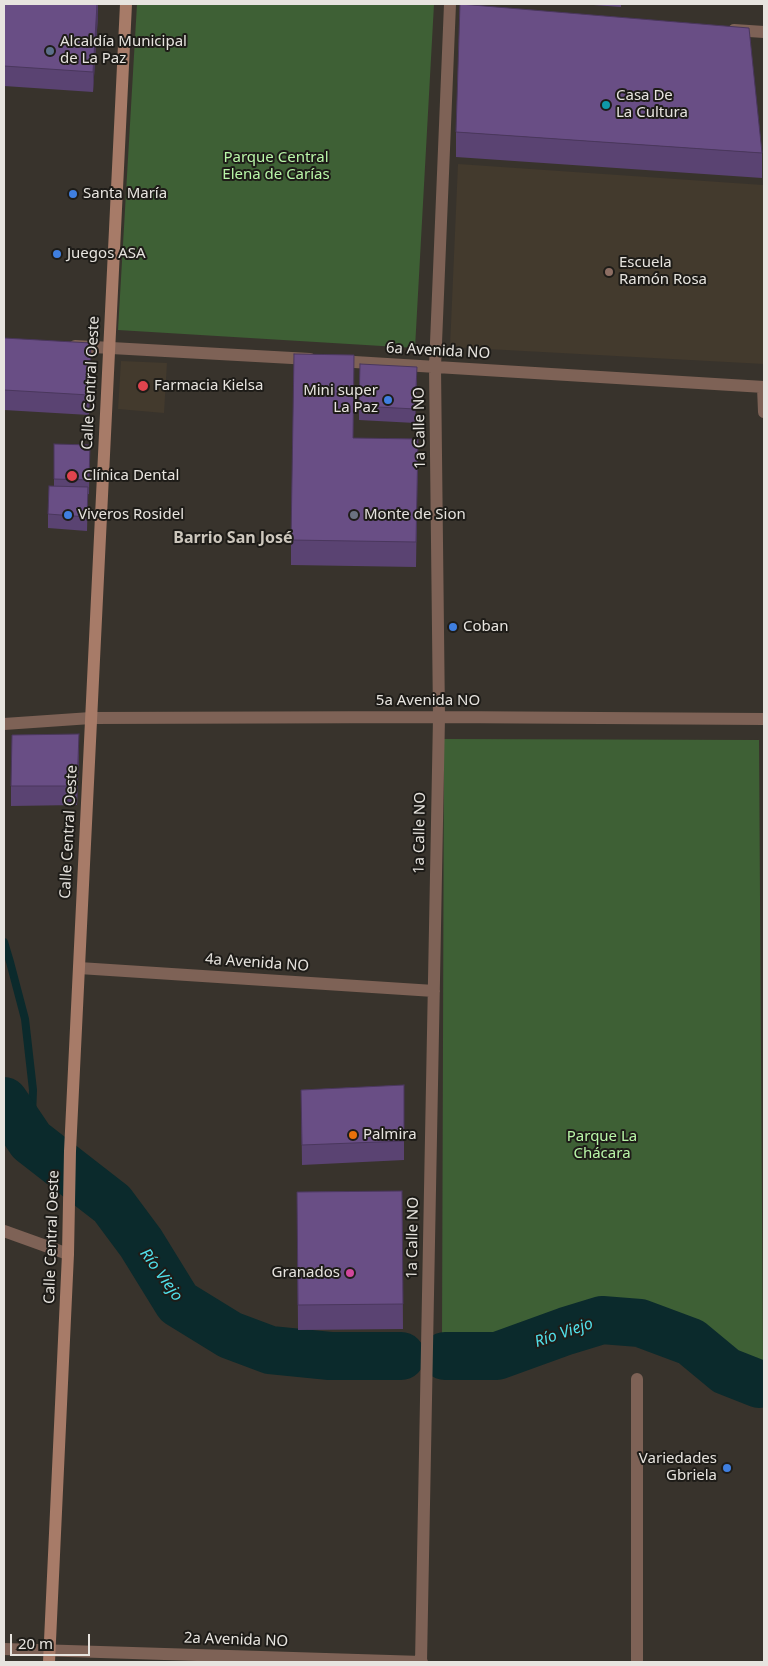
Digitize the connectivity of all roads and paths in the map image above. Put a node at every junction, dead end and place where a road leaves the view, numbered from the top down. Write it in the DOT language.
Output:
graph roads {
  1 [pos="126,4"];
  2 [pos="451,8"];
  3 [pos="725,29"];
  4 [pos="764,32"];
  5 [pos="61,345"];
  6 [pos="109,348"];
  7 [pos="435,367"];
  8 [pos="764,387"];
  9 [pos="764,412"];
  10 [pos="439,717"];
  11 [pos="91,718"];
  12 [pos="764,719"];
  13 [pos="4,724"];
  14 [pos="79,968"];
  15 [pos="434,991"];
  16 [pos="4,1231"];
  17 [pos="68,1254"];
  18 [pos="637,1379"];
  19 [pos="4,1648"];
  20 [pos="49,1656"];
  21 [pos="421,1662"];
  22 [pos="637,1662"];
  1 -- 6 [label="street, Calle Central Oeste"];
  2 -- 7 [label="street, 1a Calle NO"];
  3 -- 4 [label="street"];
  5 -- 6 [label="street, 6a Avenida NO"];
  6 -- 7 [label="street, 6a Avenida NO"];
  6 -- 11 [label="street, Calle Central Oeste"];
  7 -- 8 [label="street, 6a Avenida NO"];
  7 -- 10 [label="street, 1a Calle NO"];
  8 -- 9 [label="street"];
  10 -- 11 [label="street, 5a Avenida NO"];
  10 -- 12 [label="street, 5a Avenida NO"];
  10 -- 15 [label="street, 1a Calle NO"];
  11 -- 13 [label="street, 5a Avenida NO"];
  11 -- 14 [label="street, Calle Central Oeste"];
  14 -- 15 [label="street, 4a Avenida NO"];
  14 -- 17 [label="street, Calle Central Oeste"];
  15 -- 21 [label="street, 1a Calle NO"];
  16 -- 17 [label="street"];
  17 -- 20 [label="street, Calle Central Oeste"];
  18 -- 22 [label="street"];
  19 -- 20 [label="street, 2a Avenida NO"];
  20 -- 21 [label="street, 2a Avenida NO"];
}
